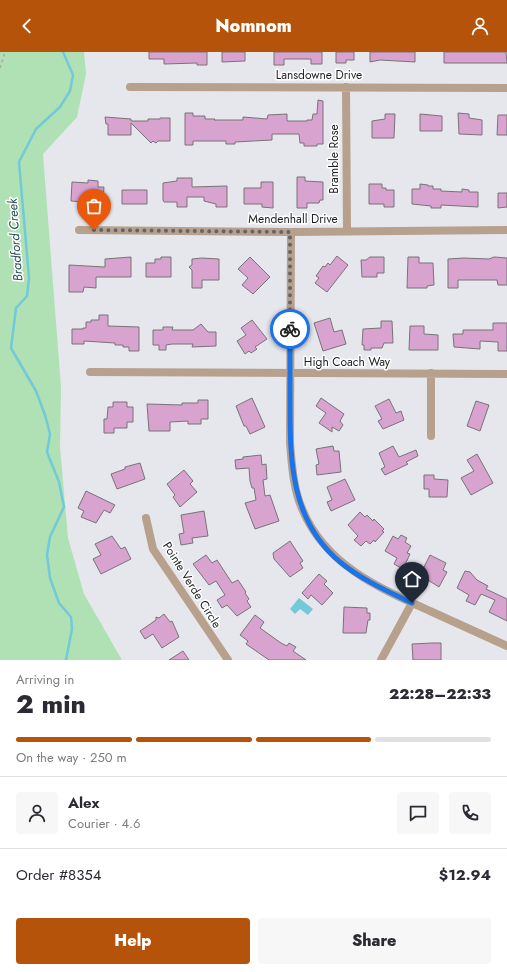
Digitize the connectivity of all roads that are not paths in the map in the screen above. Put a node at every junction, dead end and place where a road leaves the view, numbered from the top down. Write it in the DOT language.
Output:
graph roads {
  1 [pos="130,87"];
  2 [pos="346,87"];
  3 [pos="507,88"];
  4 [pos="79,230"];
  5 [pos="507,230"];
  6 [pos="347,231"];
  7 [pos="290,232"];
  8 [pos="90,372"];
  9 [pos="290,374"];
  10 [pos="431,374"];
  11 [pos="507,374"];
  12 [pos="431,436"];
  13 [pos="146,518"];
  14 [pos="412,603"];
  15 [pos="507,646"];
  16 [pos="228,660"];
  17 [pos="382,660"];
  1 -- 2 [label="street, Lansdowne Drive"];
  2 -- 3 [label="street, Lansdowne Drive"];
  2 -- 6 [label="street, Bramble Rose"];
  4 -- 7 [label="street, Mendenhall Drive"];
  5 -- 6 [label="street, Mendenhall Drive"];
  6 -- 7 [label="street, Mendenhall Drive"];
  7 -- 9 [label="street"];
  8 -- 9 [label="street, High Coach Way"];
  9 -- 10 [label="street, High Coach Way"];
  9 -- 14 [label="street"];
  10 -- 11 [label="street, High Coach Way"];
  10 -- 12 [label="street"];
  13 -- 16 [label="street, Pointe Verde Circle"];
  14 -- 15 [label="street"];
  14 -- 17 [label="street"];
}
